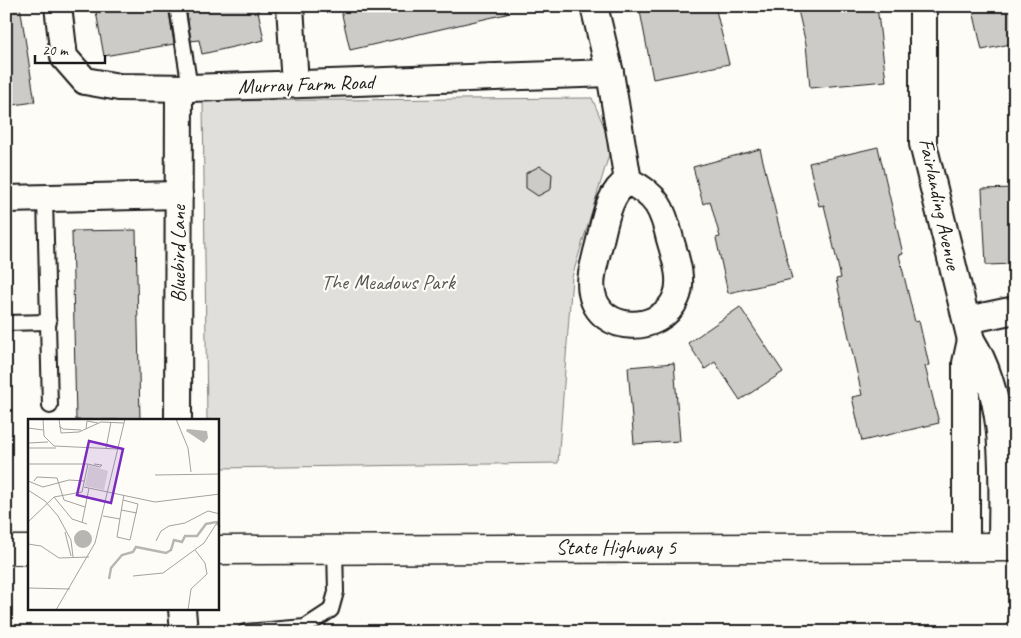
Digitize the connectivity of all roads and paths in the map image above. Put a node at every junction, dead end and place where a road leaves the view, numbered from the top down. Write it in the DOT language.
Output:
graph roads {
  1 [pos="58,6"];
  2 [pos="177,6"];
  3 [pos="290,6"];
  4 [pos="594,6"];
  5 [pos="923,6"];
  6 [pos="610,73"];
  7 [pos="295,84"];
  8 [pos="185,88"];
  9 [pos="628,181"];
  10 [pos="179,195"];
  11 [pos="45,198"];
  12 [pos="6,199"];
  13 [pos="1015,310"];
  14 [pos="49,322"];
  15 [pos="6,323"];
  16 [pos="969,330"];
  17 [pos="50,406"];
  18 [pos="178,419"];
  19 [pos="966,547"];
  20 [pos="1009,547"];
  21 [pos="335,548"];
  22 [pos="6,550"];
  23 [pos="28,550"];
  24 [pos="219,550"];
  25 [pos="182,610"];
  26 [pos="184,632"];
  27 [pos="245,632"];
  1 -- 8 [label="street, Murray Farm Road"];
  2 -- 8 [label="lane"];
  3 -- 7 [label="street"];
  4 -- 6 [label="street"];
  5 -- 16 [label="street, Fairlanding Avenue"];
  6 -- 7 [label="street, Murray Farm Road"];
  6 -- 9 [label="street"];
  7 -- 8 [label="street, Murray Farm Road"];
  8 -- 10 [label="street, Bluebird Lane"];
  9 -- 9 [label="street"];
  10 -- 11 [label="street"];
  10 -- 18 [label="street, Bluebird Lane"];
  11 -- 12 [label="street"];
  11 -- 14 [label="lane"];
  13 -- 16 [label="street"];
  14 -- 15 [label="lane"];
  14 -- 17 [label="lane"];
  16 -- 19 [label="street, Fairlanding Avenue"];
  16 -- 20 [label="street, Fairlanding Avenue"];
  19 -- 20 [label="main road, State Highway 5"];
  19 -- 21 [label="main road, State Highway 5"];
  21 -- 24 [label="main road, State Highway 5"];
  21 -- 27 [label="lane"];
  22 -- 23 [label="main road"];
  25 -- 26 [label="street"];
}
